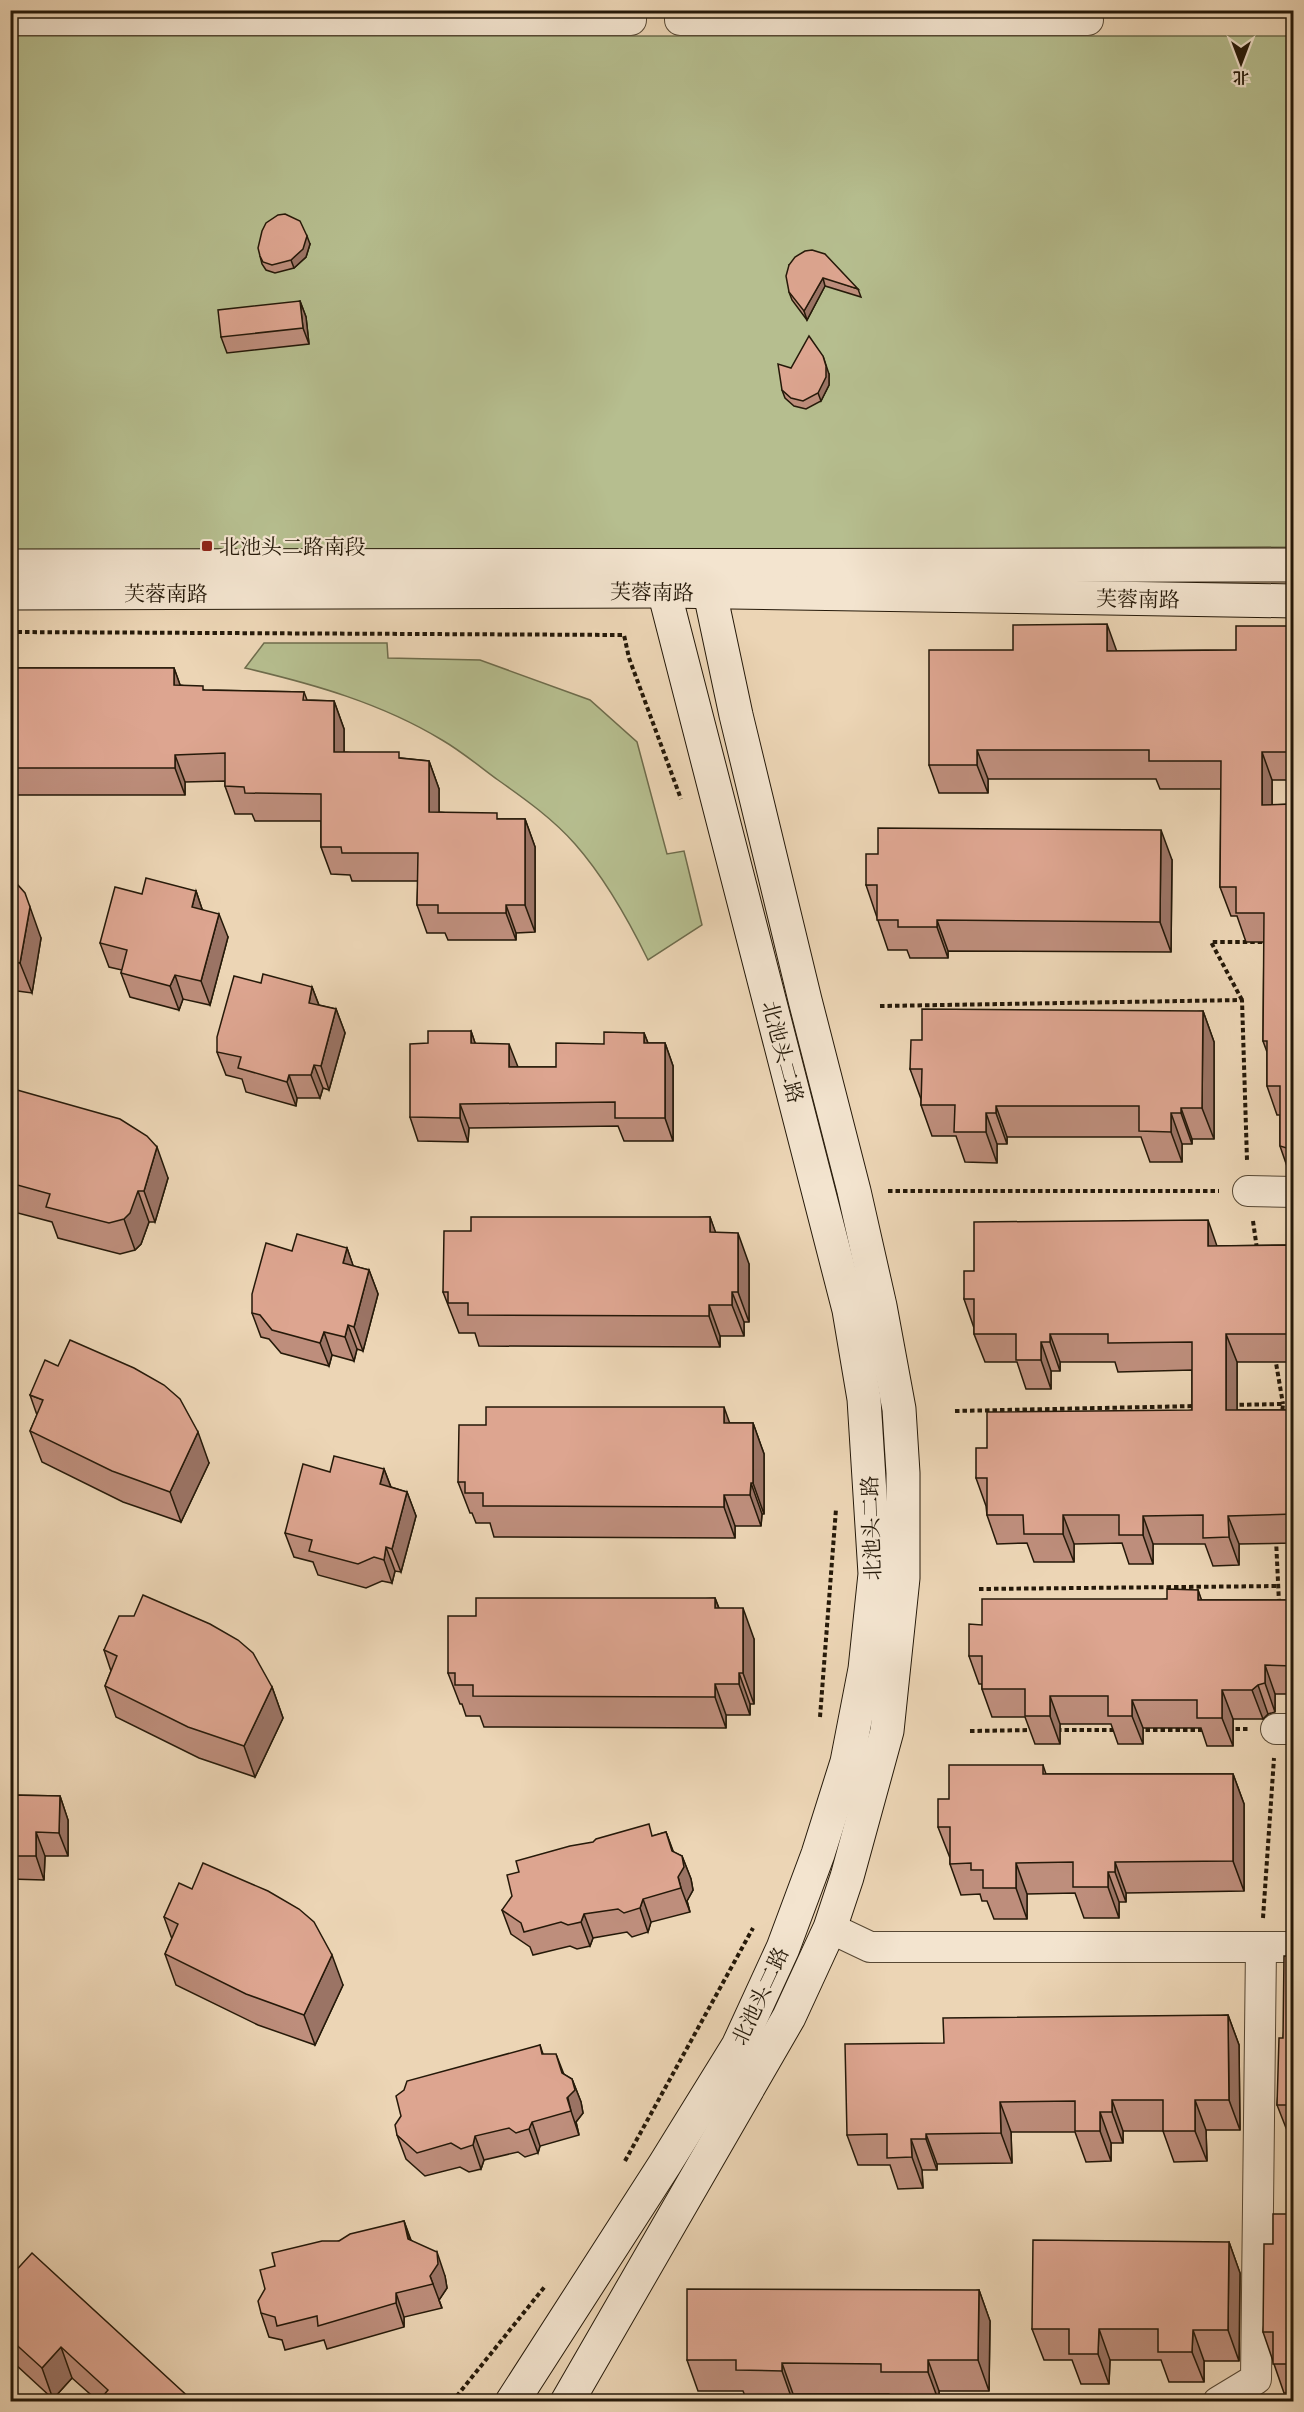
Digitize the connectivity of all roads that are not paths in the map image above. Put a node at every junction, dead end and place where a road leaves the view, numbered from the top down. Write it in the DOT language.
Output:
graph roads {
  1 [pos="631,10"];
  2 [pos="680,10"];
  3 [pos="10,20"];
  4 [pos="1088,20"];
  5 [pos="1293,565"];
  6 [pos="10,566"];
  7 [pos="664,591"];
  8 [pos="10,593"];
  9 [pos="710,593"];
  10 [pos="1293,601"];
  11 [pos="1248,1191"];
  12 [pos="1293,1192"];
  13 [pos="830,1928"];
  14 [pos="1261,1947"];
  15 [pos="1293,1947"];
  16 [pos="512,2402"];
  17 [pos="567,2402"];
  18 [pos="1218,2402"];
  1 -- 3 [label="street"];
  2 -- 4 [label="street"];
  5 -- 6 [label="main road, 芙蓉南路"];
  7 -- 8 [label="main road, 芙蓉南路"];
  7 -- 9 [label="main road, 芙蓉南路"];
  7 -- 16 [label="main road, 北池头二路"];
  9 -- 10 [label="main road, 芙蓉南路"];
  9 -- 13 [label="main road, 北池头二路"];
  11 -- 12 [label="street"];
  13 -- 14 [label="street"];
  13 -- 17 [label="main road, 北池头二路"];
  14 -- 15 [label="street"];
  14 -- 18 [label="street"];
}
